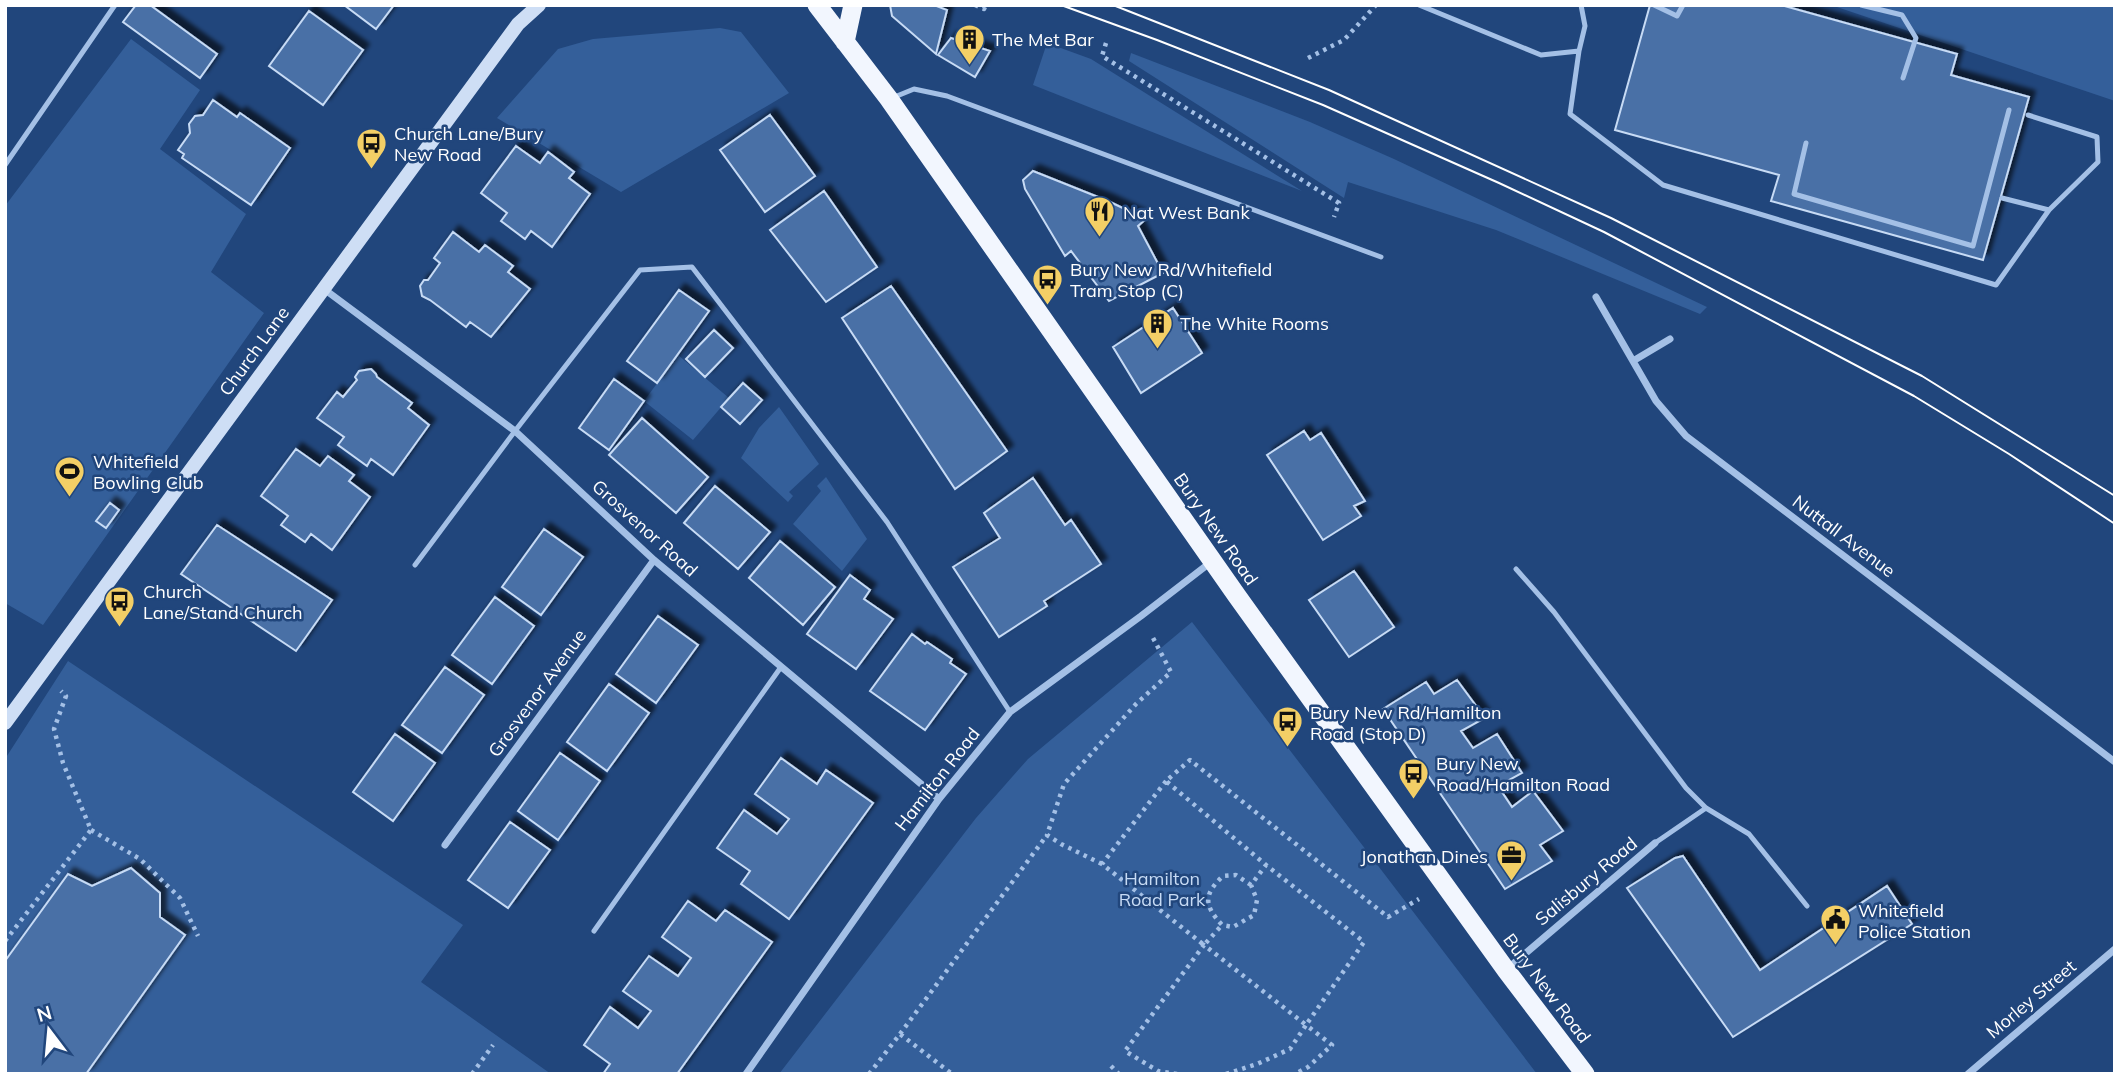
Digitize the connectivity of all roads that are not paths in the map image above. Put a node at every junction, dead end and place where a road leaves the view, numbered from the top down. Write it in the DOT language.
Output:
graph roads {
  1 [pos="116,5"];
  2 [pos="539,5"];
  3 [pos="817,5"];
  4 [pos="853,5"];
  5 [pos="1419,5"];
  6 [pos="1581,5"];
  7 [pos="1654,5"];
  8 [pos="1683,5"];
  9 [pos="1861,5"];
  10 [pos="845,42"];
  11 [pos="1579,51"];
  12 [pos="1903,78"];
  13 [pos="889,99"];
  14 [pos="2009,110"];
  15 [pos="2028,115"];
  16 [pos="1806,143"];
  17 [pos="5,165"];
  18 [pos="2002,198"];
  19 [pos="2049,210"];
  20 [pos="1381,257"];
  21 [pos="324,289"];
  22 [pos="1596,298"];
  23 [pos="1670,339"];
  24 [pos="1633,361"];
  25 [pos="515,431"];
  26 [pos="654,560"];
  27 [pos="1213,561"];
  28 [pos="415,565"];
  29 [pos="1516,569"];
  30 [pos="781,667"];
  31 [pos="1010,712"];
  32 [pos="5,723"];
  33 [pos="2115,762"];
  34 [pos="939,799"];
  35 [pos="1706,808"];
  36 [pos="1655,843"];
  37 [pos="445,845"];
  38 [pos="1807,906"];
  39 [pos="594,931"];
  40 [pos="2115,949"];
  41 [pos="1506,970"];
  42 [pos="746,1074"];
  43 [pos="1585,1074"];
  44 [pos="1968,1074"];
  1 -- 17 [label="lane"];
  2 -- 21 [label="main road, Church Lane"];
  3 -- 10 [label="highway, Bury New Road"];
  4 -- 10 [label="highway"];
  5 -- 11 [label="lane"];
  6 -- 11 [label="lane"];
  7 -- 8 [label="lane"];
  9 -- 12 [label="lane"];
  10 -- 13 [label="highway, Bury New Road"];
  11 -- 19 [label="lane"];
  13 -- 20 [label="lane"];
  13 -- 27 [label="highway, Bury New Road"];
  14 -- 16 [label="lane"];
  15 -- 19 [label="lane"];
  18 -- 19 [label="lane"];
  21 -- 25 [label="street, Grosvenor Road"];
  21 -- 32 [label="main road, Church Lane"];
  22 -- 24 [label="street, Nuttall Avenue"];
  23 -- 24 [label="street"];
  24 -- 33 [label="street, Nuttall Avenue"];
  25 -- 26 [label="street, Grosvenor Road"];
  25 -- 28 [label="lane"];
  25 -- 31 [label="lane"];
  26 -- 30 [label="street, Grosvenor Road"];
  26 -- 37 [label="street, Grosvenor Avenue"];
  27 -- 31 [label="street, Hamilton Road"];
  27 -- 41 [label="highway, Bury New Road"];
  29 -- 35 [label="lane"];
  30 -- 34 [label="street, Grosvenor Road"];
  30 -- 39 [label="lane"];
  31 -- 34 [label="street, Hamilton Road"];
  34 -- 42 [label="street, Hamilton Road"];
  35 -- 36 [label="lane"];
  35 -- 38 [label="lane"];
  36 -- 41 [label="street, Salisbury Road"];
  40 -- 44 [label="street, Morley Street"];
  41 -- 43 [label="highway, Bury New Road"];
}
